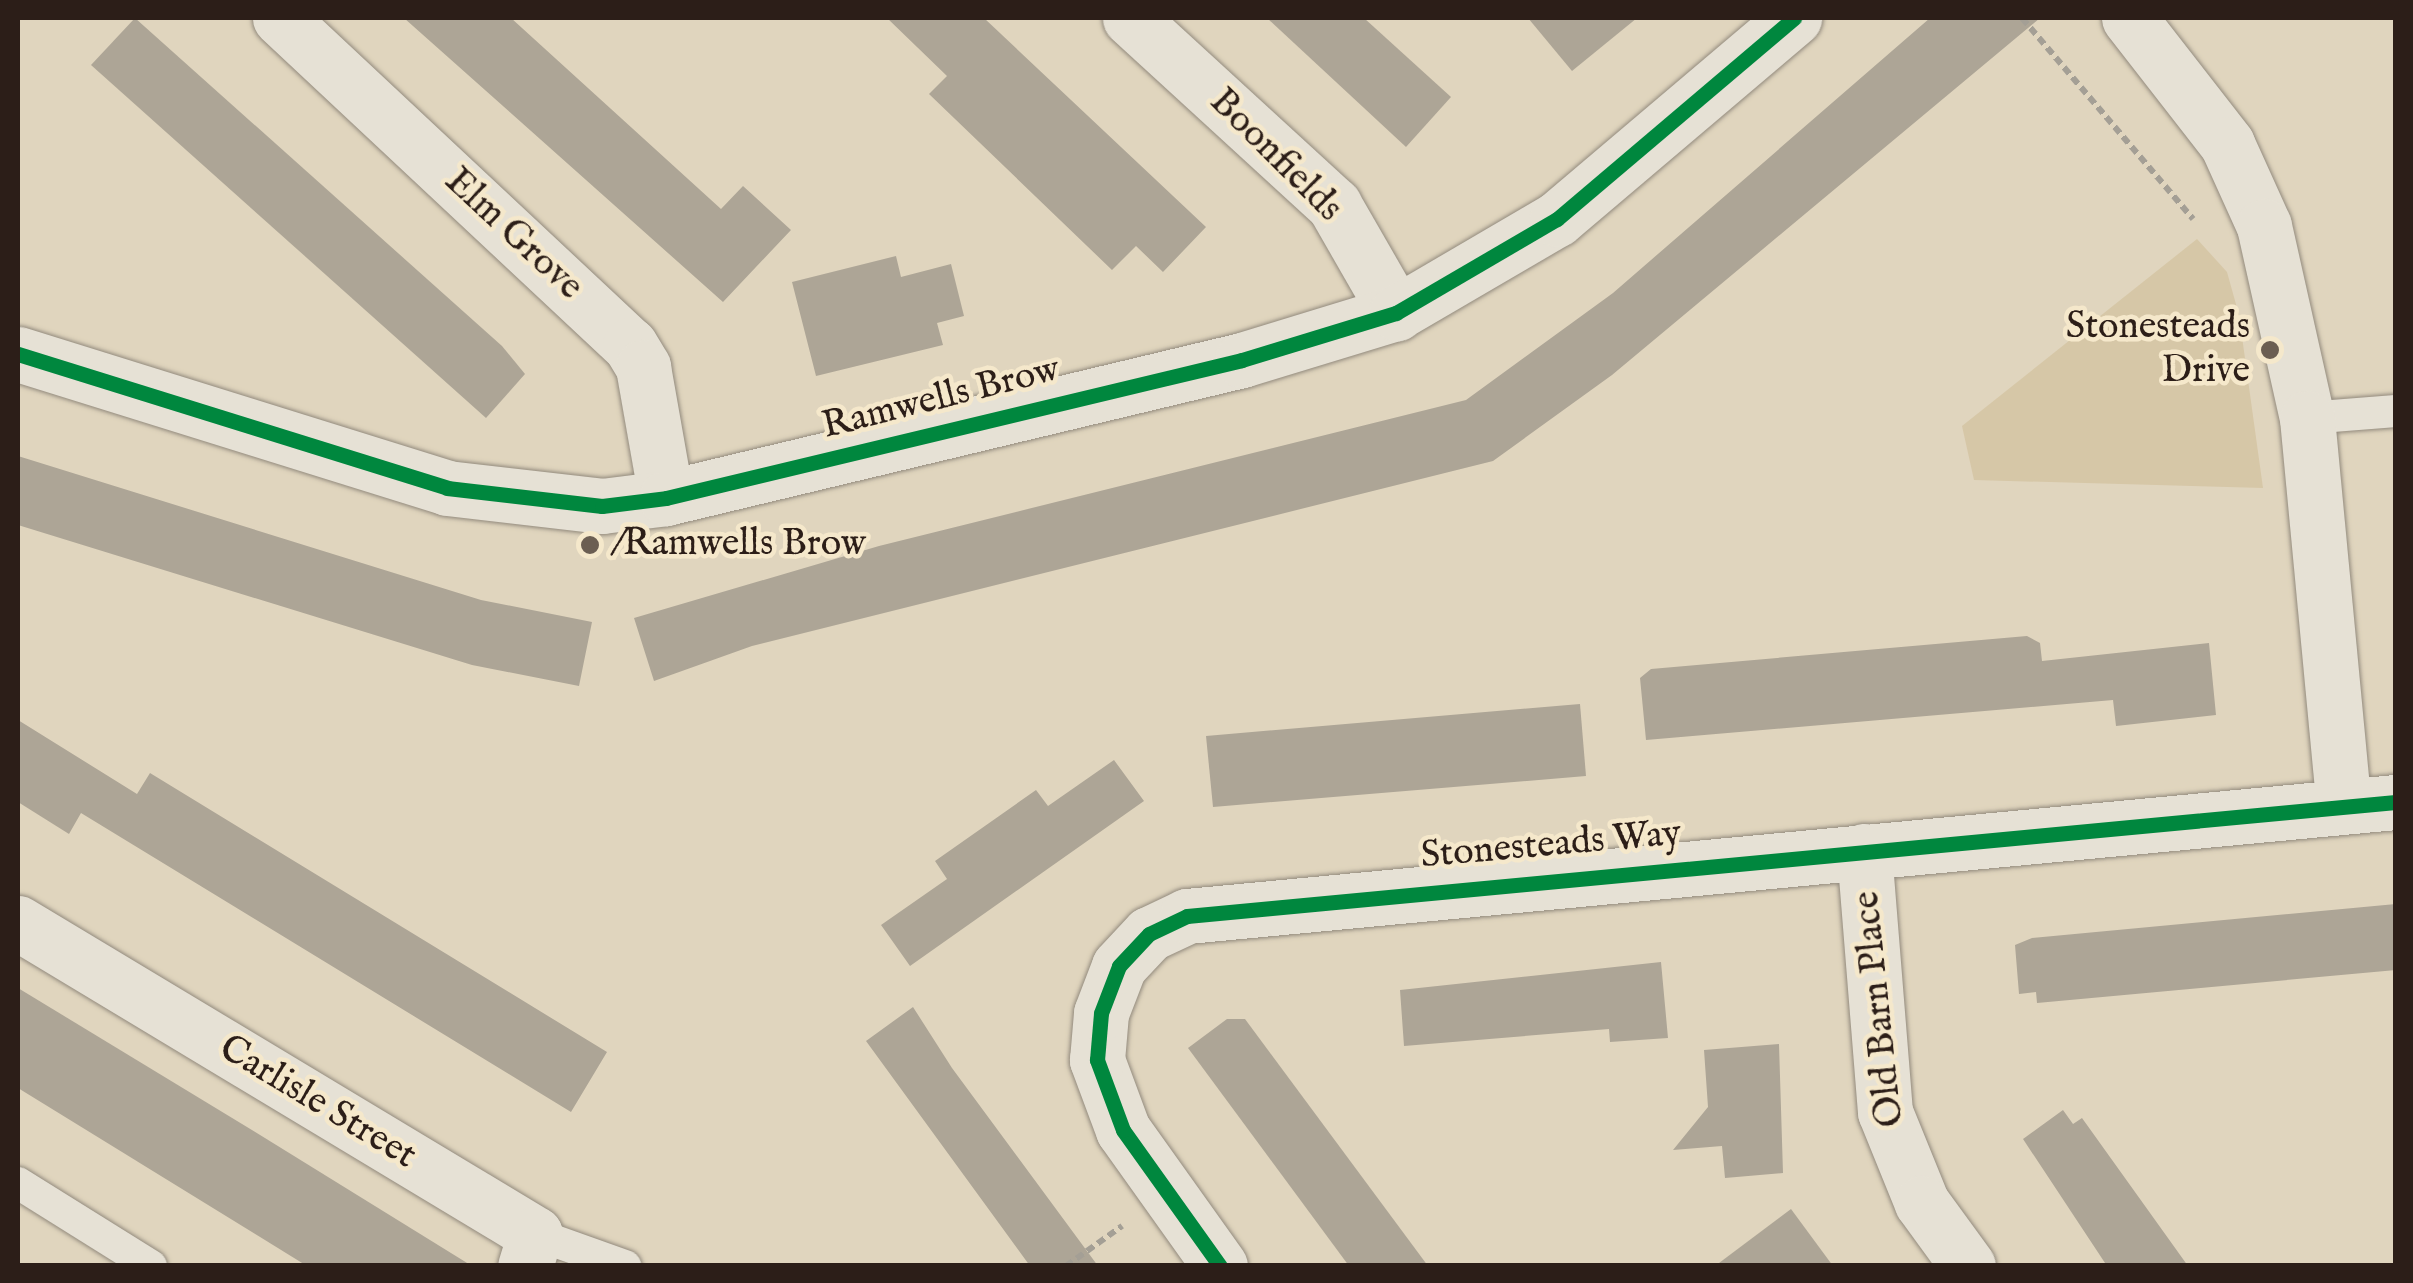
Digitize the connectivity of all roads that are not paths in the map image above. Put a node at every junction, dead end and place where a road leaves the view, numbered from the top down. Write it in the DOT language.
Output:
graph roads {
  1 [pos="280,18"];
  2 [pos="1130,18"];
  3 [pos="1794,18"];
  4 [pos="2129,18"];
  5 [pos="1396,314"];
  6 [pos="18,354"];
  7 [pos="2396,410"];
  8 [pos="2308,418"];
  9 [pos="666,498"];
  10 [pos="2370,804"];
  11 [pos="1864,850"];
  12 [pos="18,923"];
  13 [pos="18,1184"];
  14 [pos="530,1250"];
  15 [pos="151,1266"];
  16 [pos="625,1266"];
  17 [pos="1220,1266"];
  18 [pos="1968,1266"];
  1 -- 9 [label="street, Elm Grove"];
  2 -- 5 [label="street, Boonfields"];
  3 -- 5 [label="street, Ramwells Brow"];
  4 -- 8 [label="street"];
  5 -- 9 [label="street, Ramwells Brow"];
  6 -- 9 [label="street, Ramwells Brow"];
  7 -- 8 [label="lane"];
  8 -- 10 [label="street"];
  10 -- 11 [label="street, Stonesteads Way"];
  11 -- 17 [label="street, Stonesteads Way"];
  11 -- 18 [label="street, Old Barn Place"];
  12 -- 14 [label="street, Carlisle Street"];
  13 -- 15 [label="lane"];
  14 -- 16 [label="lane, Carlisle Street"];
}
